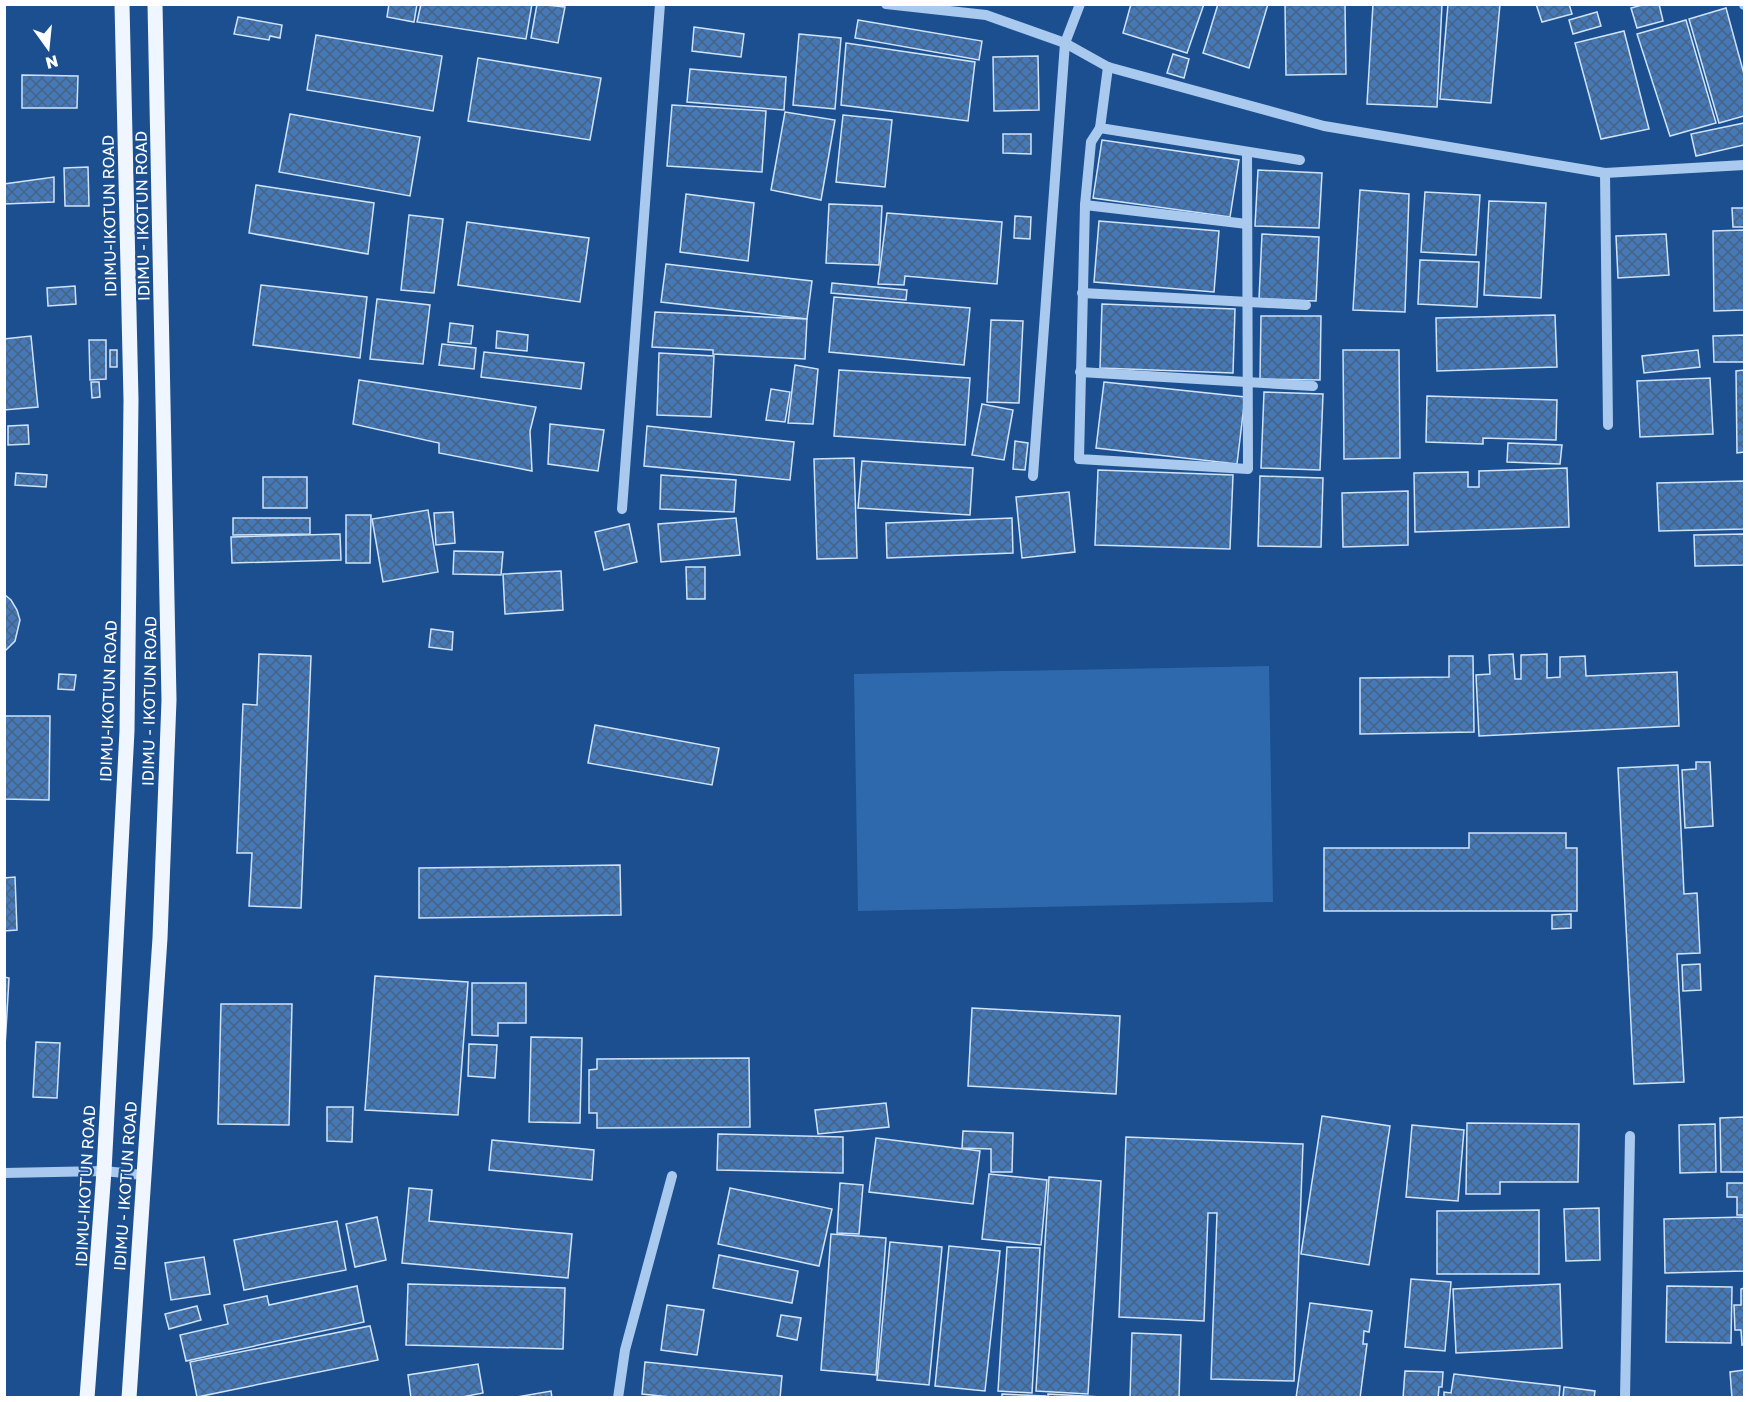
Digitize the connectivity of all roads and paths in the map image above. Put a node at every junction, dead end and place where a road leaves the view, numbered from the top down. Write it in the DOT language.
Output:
graph roads {
  1 [pos="122,4"];
  2 [pos="155,4"];
  3 [pos="660,4"];
  4 [pos="886,4"];
  5 [pos="1080,4"];
  6 [pos="1065,44"];
  7 [pos="1108,67"];
  8 [pos="1100,128"];
  9 [pos="1247,152"];
  10 [pos="1299,160"];
  11 [pos="1744,165"];
  12 [pos="1605,172"];
  13 [pos="1084,205"];
  14 [pos="1247,224"];
  15 [pos="1082,293"];
  16 [pos="1248,301"];
  17 [pos="1306,305"];
  18 [pos="1080,372"];
  19 [pos="1248,381"];
  20 [pos="1312,386"];
  21 [pos="1608,425"];
  22 [pos="1033,476"];
  23 [pos="622,509"];
  24 [pos="1630,1136"];
  25 [pos="104,1171"];
  26 [pos="4,1173"];
  27 [pos="143,1175"];
  28 [pos="672,1176"];
  29 [pos="87,1398"];
  30 [pos="129,1398"];
  31 [pos="618,1398"];
  32 [pos="1625,1398"];
  1 -- 25 [label="main road, IDIMU-IKOTUN ROAD"];
  2 -- 27 [label="main road, IDIMU - IKOTUN ROAD"];
  3 -- 23 [label="street"];
  4 -- 6 [label="street"];
  5 -- 6 [label="street"];
  6 -- 7 [label="street"];
  6 -- 22 [label="street"];
  7 -- 8 [label="street"];
  7 -- 12 [label="street"];
  8 -- 9 [label="street"];
  8 -- 13 [label="street"];
  9 -- 10 [label="street"];
  9 -- 14 [label="street"];
  11 -- 12 [label="street"];
  12 -- 21 [label="street"];
  13 -- 14 [label="street"];
  13 -- 15 [label="street"];
  14 -- 16 [label="street"];
  15 -- 16 [label="street"];
  15 -- 18 [label="street"];
  16 -- 17 [label="street"];
  16 -- 19 [label="street"];
  18 -- 19 [label="street"];
  18 -- 19 [label="street"];
  19 -- 20 [label="street"];
  24 -- 32 [label="street"];
  25 -- 26 [label="street"];
  25 -- 27 [label="street"];
  25 -- 29 [label="main road, IDIMU-IKOTUN ROAD"];
  27 -- 30 [label="main road, IDIMU - IKOTUN ROAD"];
  28 -- 31 [label="street"];
}
